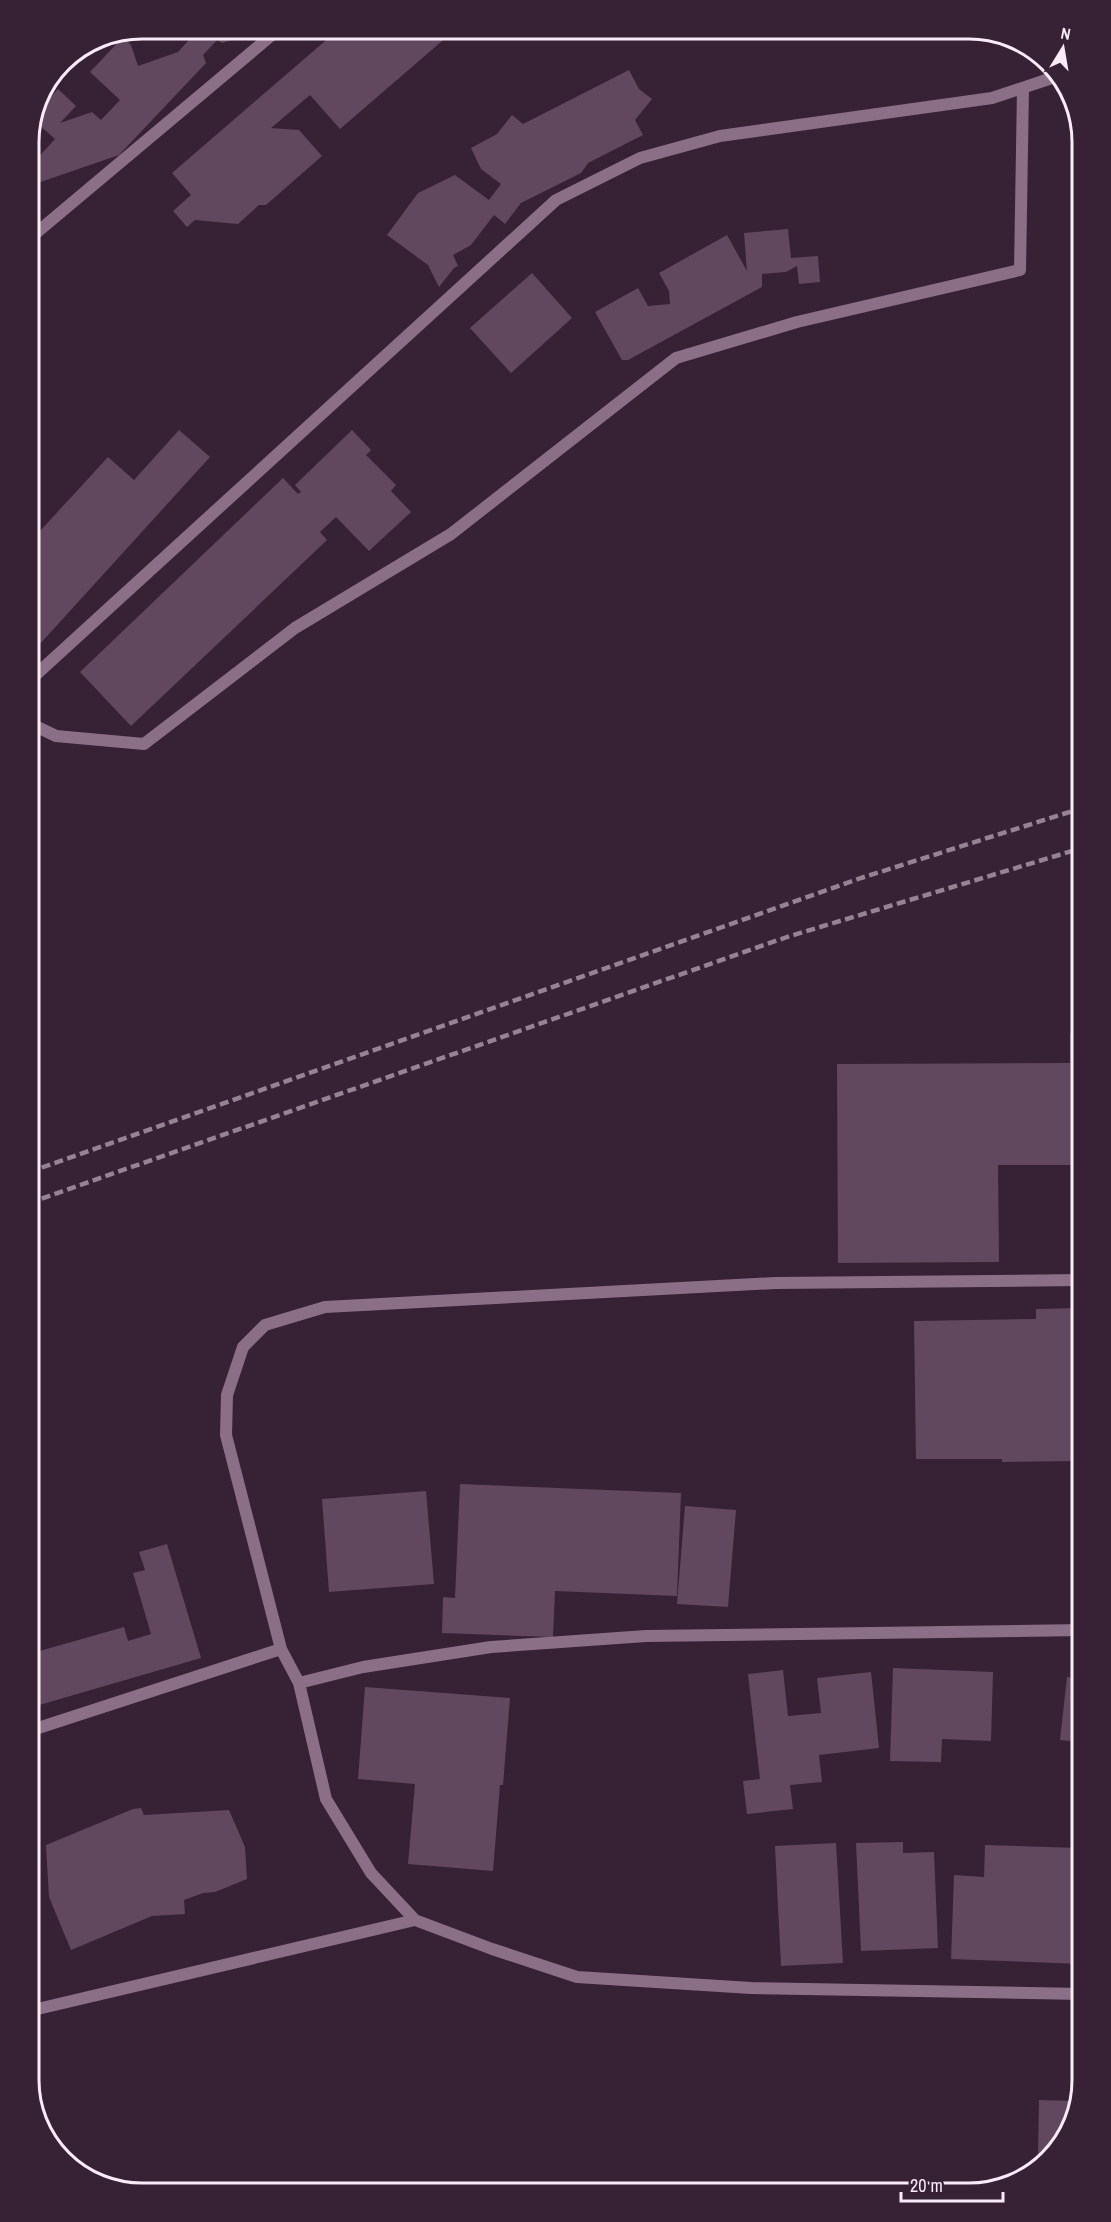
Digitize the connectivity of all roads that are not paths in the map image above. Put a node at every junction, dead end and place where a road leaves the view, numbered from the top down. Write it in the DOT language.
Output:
graph roads {
  1 [pos="266,39"];
  2 [pos="1050,78"];
  3 [pos="1023,88"];
  4 [pos="39,231"];
  5 [pos="39,672"];
  6 [pos="39,728"];
  7 [pos="1072,1280"];
  8 [pos="1072,1630"];
  9 [pos="281,1649"];
  10 [pos="299,1683"];
  11 [pos="39,1727"];
  12 [pos="415,1920"];
  13 [pos="1072,1994"];
  14 [pos="39,2008"];
  1 -- 4 [label="street"];
  2 -- 3 [label="street"];
  3 -- 5 [label="street"];
  3 -- 6 [label="street"];
  7 -- 9 [label="street"];
  8 -- 10 [label="street"];
  9 -- 10 [label="street"];
  9 -- 11 [label="street"];
  10 -- 12 [label="street"];
  12 -- 13 [label="street"];
  12 -- 14 [label="street"];
}
